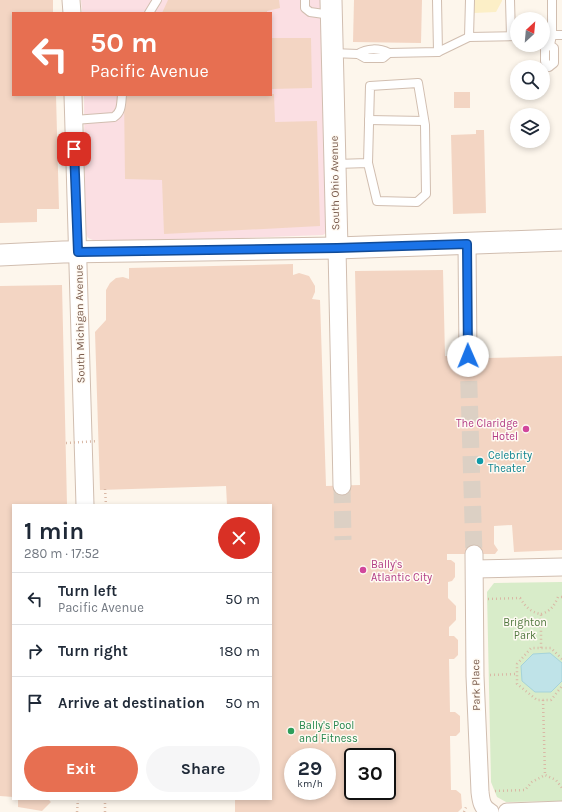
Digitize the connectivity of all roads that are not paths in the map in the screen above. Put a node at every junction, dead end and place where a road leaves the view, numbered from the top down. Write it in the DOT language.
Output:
graph roads {
  1 [pos="71,0"];
  2 [pos="305,0"];
  3 [pos="437,0"];
  4 [pos="470,0"];
  5 [pos="510,0"];
  6 [pos="552,0"];
  7 [pos="331,7"];
  8 [pos="72,12"];
  9 [pos="511,12"];
  10 [pos="552,35"];
  11 [pos="562,35"];
  12 [pos="510,36"];
  13 [pos="469,37"];
  14 [pos="550,45"];
  15 [pos="438,52"];
  16 [pos="332,53"];
  17 [pos="73,96"];
  18 [pos="122,96"];
  19 [pos="74,120"];
  20 [pos="369,120"];
  21 [pos="424,121"];
  22 [pos="368,163"];
  23 [pos="335,164"];
  24 [pos="562,240"];
  25 [pos="467,244"];
  26 [pos="337,248"];
  27 [pos="78,252"];
  28 [pos="0,255"];
  29 [pos="468,356"];
  30 [pos="342,486"];
  31 [pos="84,504"];
  32 [pos="562,567"];
  33 [pos="562,810"];
  34 [pos="490,812"];
  35 [pos="507,812"];
  1 -- 8 [label="street"];
  2 -- 7 [label="lane"];
  3 -- 15 [label="lane"];
  4 -- 13 [label="lane"];
  5 -- 9 [label="lane"];
  6 -- 10 [label="lane"];
  7 -- 16 [label="street, South Ohio Avenue"];
  10 -- 11 [label="lane"];
  10 -- 14 [label="lane"];
  12 -- 13 [label="lane"];
  13 -- 15 [label="lane"];
  15 -- 16 [label="lane"];
  16 -- 23 [label="street, South Ohio Avenue"];
  17 -- 19 [label="street, South Michigan Avenue"];
  18 -- 19 [label="lane"];
  19 -- 27 [label="street, South Michigan Avenue"];
  20 -- 21 [label="lane"];
  20 -- 21 [label="lane"];
  20 -- 22 [label="lane"];
  21 -- 22 [label="lane"];
  22 -- 23 [label="lane"];
  23 -- 26 [label="street, South Ohio Avenue"];
  24 -- 25 [label="street"];
  25 -- 26 [label="street"];
  25 -- 29 [label="street"];
  26 -- 27 [label="street"];
  26 -- 30 [label="street, South Ohio Avenue"];
  27 -- 28 [label="street"];
  27 -- 31 [label="street, South Michigan Avenue"];
  32 -- 34 [label="street, Park Place"];
  33 -- 35 [label="street"];
}
